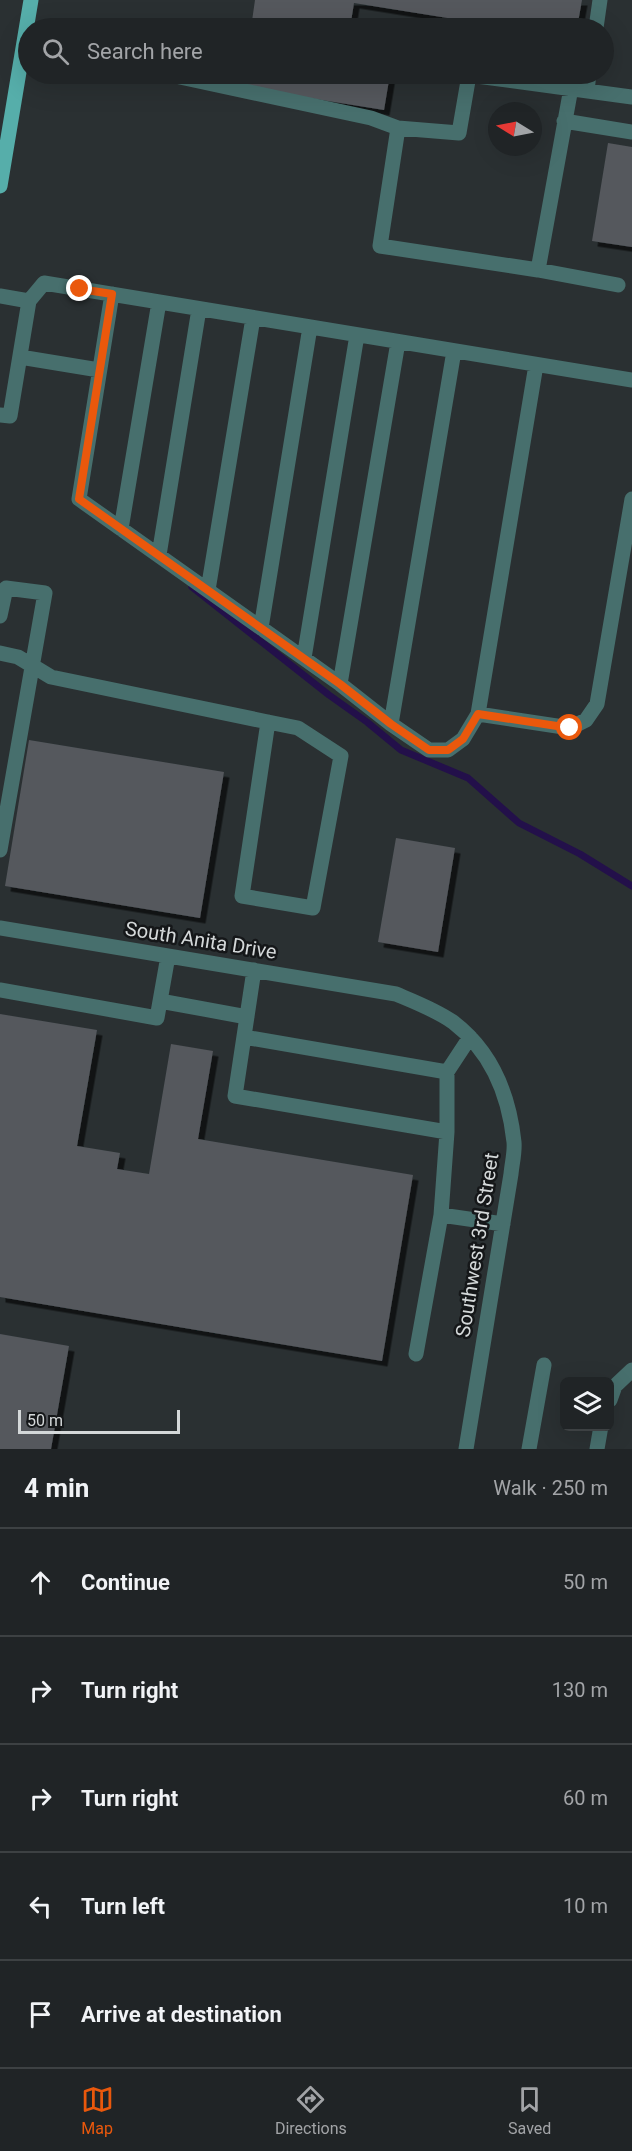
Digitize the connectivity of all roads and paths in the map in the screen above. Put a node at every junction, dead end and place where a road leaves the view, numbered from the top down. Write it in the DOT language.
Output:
graph roads {
  1 [pos="31,0"];
  2 [pos="600,0"];
  3 [pos="28,18"];
  4 [pos="597,18"];
  5 [pos="18,78"];
  6 [pos="213,84"];
  7 [pos="467,84"];
  8 [pos="540,84"];
  9 [pos="588,84"];
  10 [pos="571,88"];
  11 [pos="587,90"];
  12 [pos="632,97"];
  13 [pos="564,121"];
  14 [pos="398,128"];
  15 [pos="632,132"];
  16 [pos="0,186"];
  17 [pos="538,270"];
  18 [pos="618,285"];
  19 [pos="112,294"];
  20 [pos="0,296"];
  21 [pos="29,301"];
  22 [pos="159,302"];
  23 [pos="199,309"];
  24 [pos="253,318"];
  25 [pos="310,327"];
  26 [pos="357,335"];
  27 [pos="398,342"];
  28 [pos="454,351"];
  29 [pos="20,357"];
  30 [pos="536,364"];
  31 [pos="99,370"];
  32 [pos="632,380"];
  33 [pos="0,415"];
  34 [pos="632,499"];
  35 [pos="121,529"];
  36 [pos="159,555"];
  37 [pos="208,590"];
  38 [pos="0,616"];
  39 [pos="261,628"];
  40 [pos="0,653"];
  41 [pos="304,658"];
  42 [pos="32,665"];
  43 [pos="340,684"];
  44 [pos="478,714"];
  45 [pos="268,722"];
  46 [pos="391,724"];
  47 [pos="0,850"];
  48 [pos="0,928"];
  49 [pos="168,956"];
  50 [pos="254,970"];
  51 [pos="0,990"];
  52 [pos="396,994"];
  53 [pos="160,1001"];
  54 [pos="247,1017"];
  55 [pos="244,1037"];
  56 [pos="470,1037"];
  57 [pos="447,1072"];
  58 [pos="447,1132"];
  59 [pos="441,1215"];
  60 [pos="503,1224"];
  61 [pos="416,1354"];
  62 [pos="544,1365"];
  63 [pos="632,1370"];
  64 [pos="614,1388"];
  65 [pos="600,1431"];
  66 [pos="466,1449"];
  67 [pos="529,1449"];
  68 [pos="597,1449"];
  1 -- 3 [label="main road"];
  2 -- 4 [label="street"];
  5 -- 16 [label="main road"];
  6 -- 14 [label="street"];
  7 -- 14 [label="street"];
  8 -- 10 [label="street"];
  9 -- 11 [label="street"];
  10 -- 11 [label="street"];
  10 -- 13 [label="street"];
  11 -- 12 [label="street"];
  13 -- 15 [label="street"];
  13 -- 17 [label="street"];
  14 -- 17 [label="street"];
  17 -- 18 [label="street"];
  19 -- 21 [label="street"];
  19 -- 22 [label="street"];
  19 -- 31 [label="street"];
  20 -- 21 [label="street"];
  21 -- 29 [label="street"];
  22 -- 23 [label="street"];
  22 -- 35 [label="street"];
  23 -- 24 [label="street"];
  23 -- 36 [label="street"];
  24 -- 25 [label="street"];
  24 -- 37 [label="street"];
  25 -- 26 [label="street"];
  25 -- 39 [label="street"];
  26 -- 27 [label="street"];
  26 -- 41 [label="street"];
  27 -- 28 [label="street"];
  27 -- 43 [label="street"];
  28 -- 30 [label="street"];
  28 -- 46 [label="street"];
  29 -- 31 [label="street"];
  29 -- 33 [label="street"];
  30 -- 32 [label="street"];
  30 -- 44 [label="street"];
  31 -- 35 [label="street"];
  34 -- 44 [label="street"];
  35 -- 36 [label="street"];
  36 -- 37 [label="street"];
  37 -- 39 [label="street"];
  38 -- 42 [label="street"];
  39 -- 41 [label="street"];
  40 -- 42 [label="street"];
  41 -- 43 [label="street"];
  42 -- 45 [label="street"];
  42 -- 47 [label="street"];
  43 -- 46 [label="street"];
  44 -- 46 [label="street"];
  45 -- 45 [label="street"];
  48 -- 49 [label="street, South Anita Drive"];
  49 -- 50 [label="street, South Anita Drive"];
  49 -- 53 [label="street"];
  50 -- 52 [label="street, South Anita Drive"];
  50 -- 54 [label="street"];
  51 -- 53 [label="street"];
  52 -- 56 [label="street, Southwest 3rd Street"];
  53 -- 54 [label="street"];
  54 -- 55 [label="street"];
  55 -- 57 [label="street"];
  55 -- 58 [label="street"];
  56 -- 57 [label="street"];
  56 -- 60 [label="street, Southwest 3rd Street"];
  57 -- 58 [label="street"];
  58 -- 59 [label="street"];
  59 -- 60 [label="street"];
  59 -- 61 [label="street"];
  60 -- 66 [label="street, Southwest 3rd Street"];
  62 -- 67 [label="street"];
  63 -- 64 [label="street"];
  65 -- 68 [label="street"];
}
